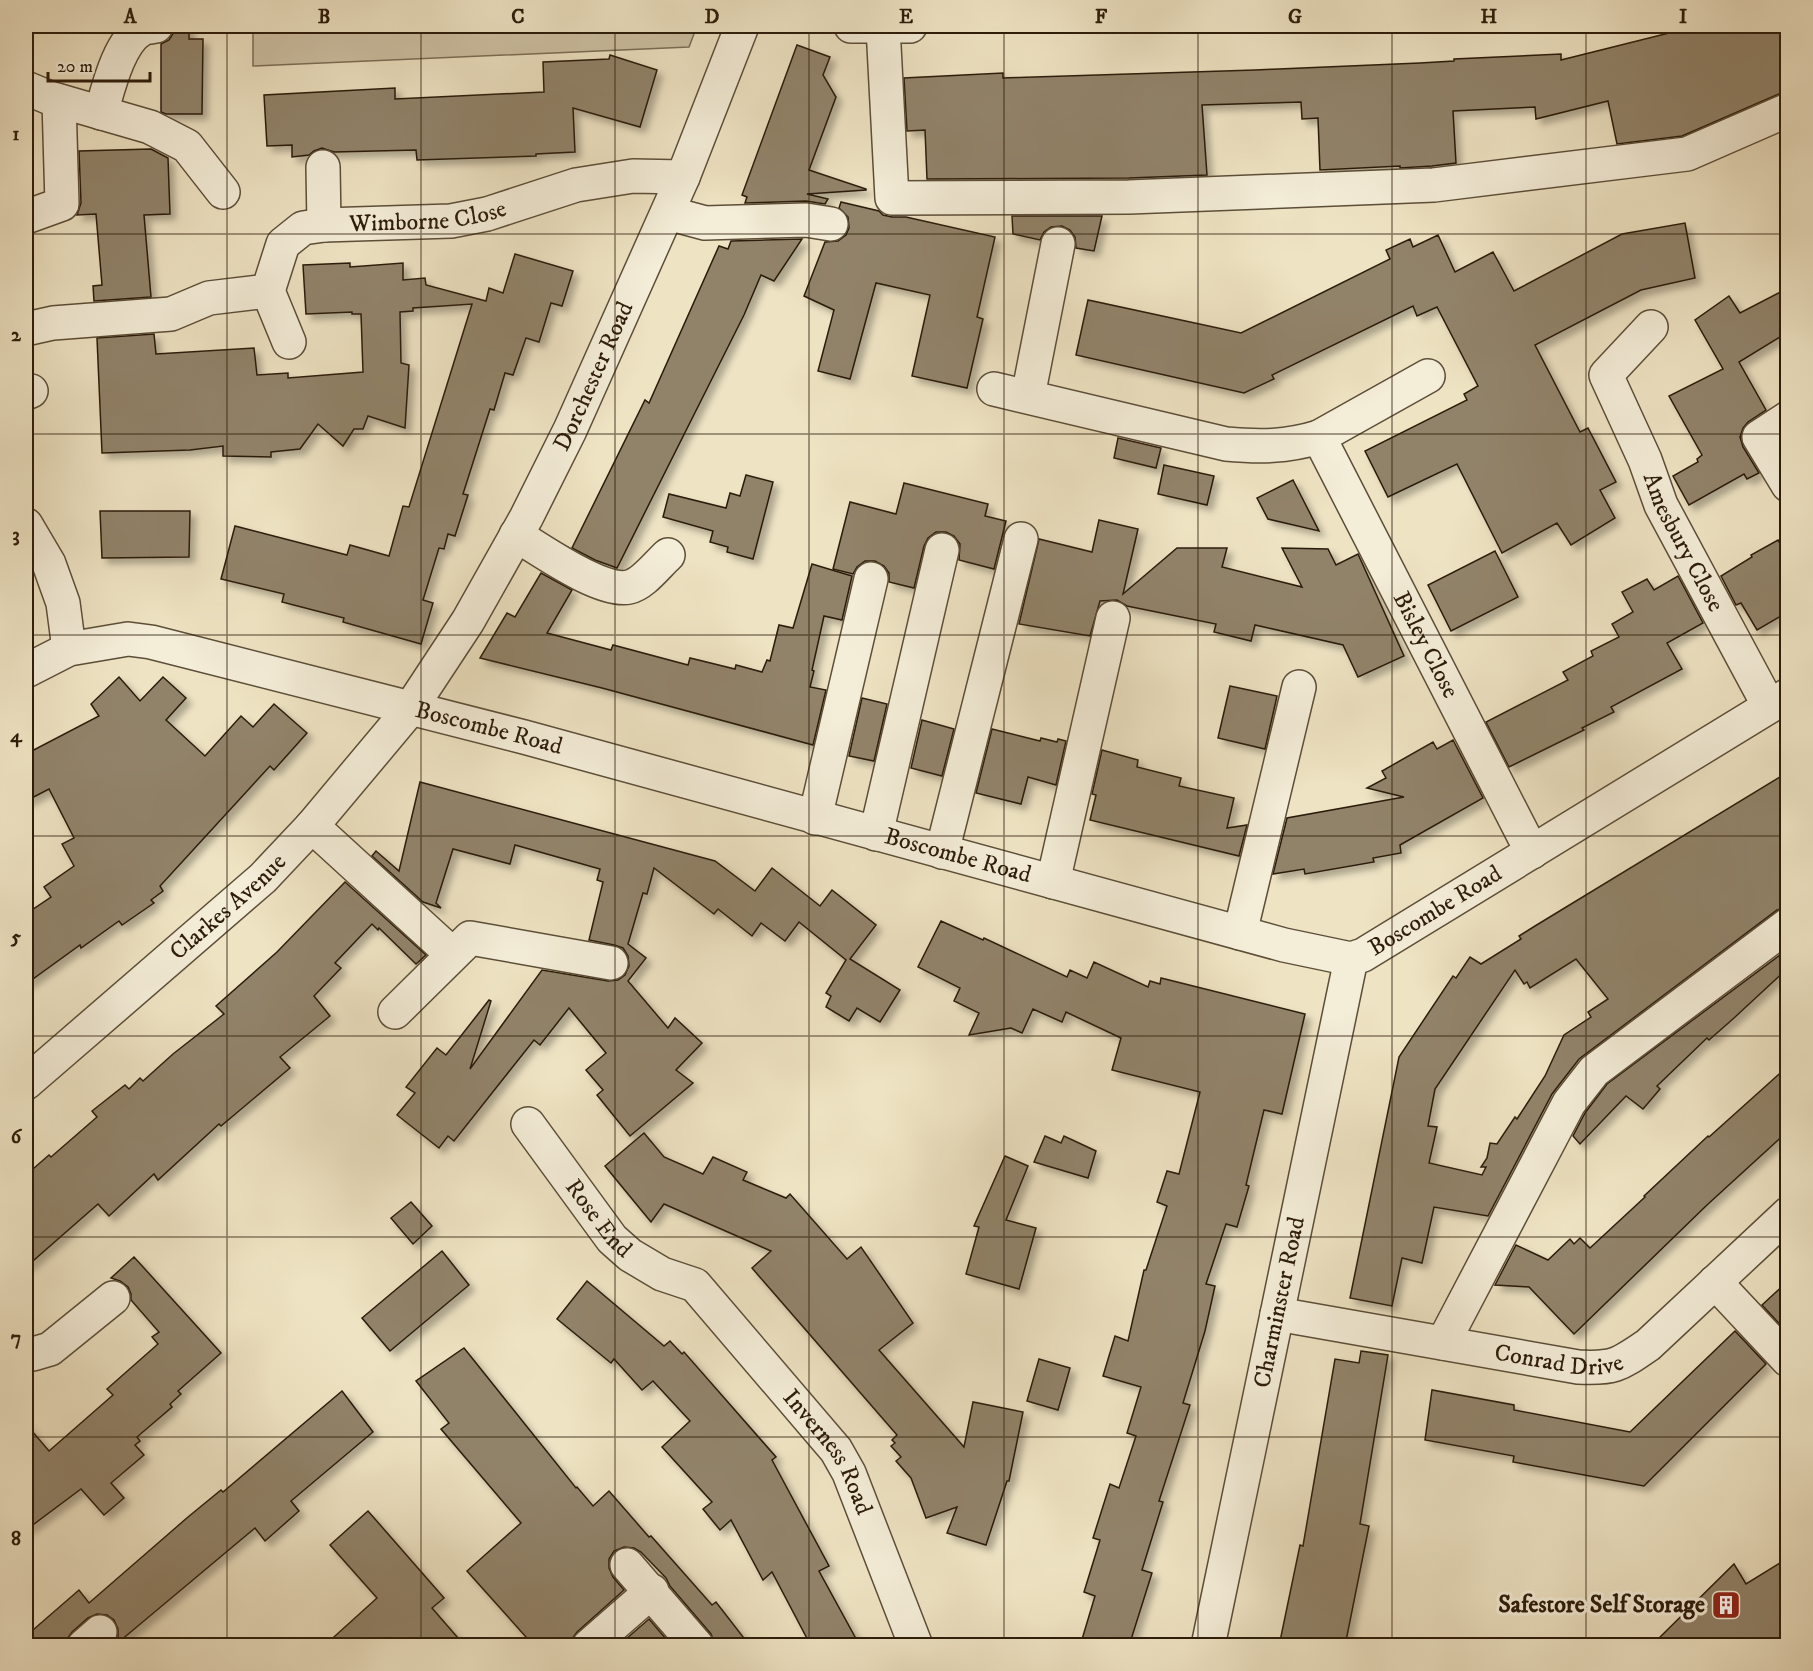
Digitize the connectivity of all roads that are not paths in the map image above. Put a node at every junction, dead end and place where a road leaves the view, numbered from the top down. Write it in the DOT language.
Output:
graph roads {
  1 [pos="156,26"];
  2 [pos="742,26"];
  3 [pos="851,26"];
  4 [pos="896,26"];
  5 [pos="26,88"];
  6 [pos="59,101"];
  7 [pos="1788,110"];
  8 [pos="101,113"];
  9 [pos="323,167"];
  10 [pos="683,177"];
  11 [pos="223,192"];
  12 [pos="668,213"];
  13 [pos="26,217"];
  14 [pos="831,224"];
  15 [pos="324,225"];
  16 [pos="1058,244"];
  17 [pos="268,291"];
  18 [pos="1651,327"];
  19 [pos="26,329"];
  20 [pos="289,342"];
  21 [pos="1428,376"];
  22 [pos="994,389"];
  23 [pos="1028,396"];
  24 [pos="1788,418"];
  25 [pos="1319,437"];
  26 [pos="1788,485"];
  27 [pos="26,525"];
  28 [pos="516,535"];
  29 [pos="1022,539"];
  30 [pos="942,550"];
  31 [pos="668,555"];
  32 [pos="871,579"];
  33 [pos="1113,618"];
  34 [pos="69,649"];
  35 [pos="26,671"];
  36 [pos="1299,687"];
  37 [pos="1778,700"];
  38 [pos="410,709"];
  39 [pos="815,818"];
  40 [pos="312,826"];
  41 [pos="876,834"];
  42 [pos="942,852"];
  43 [pos="1532,852"];
  44 [pos="1053,882"];
  45 [pos="1788,925"];
  46 [pos="1240,933"];
  47 [pos="452,954"];
  48 [pos="1351,959"];
  49 [pos="611,963"];
  50 [pos="395,1012"];
  51 [pos="26,1083"];
  52 [pos="528,1124"];
  53 [pos="1788,1214"];
  54 [pos="1715,1282"];
  55 [pos="695,1286"];
  56 [pos="113,1298"];
  57 [pos="1277,1314"];
  58 [pos="1443,1343"];
  59 [pos="26,1353"];
  60 [pos="1788,1360"];
  61 [pos="627,1565"];
  62 [pos="652,1592"];
  63 [pos="589,1646"];
  64 [pos="697,1646"];
  65 [pos="916,1646"];
  66 [pos="1208,1646"];
  1 -- 8 [label="street"];
  2 -- 10 [label="street, Dorchester Road"];
  3 -- 4 [label="street"];
  4 -- 7 [label="street"];
  5 -- 6 [label="street"];
  6 -- 8 [label="street"];
  6 -- 13 [label="street"];
  8 -- 11 [label="street"];
  9 -- 15 [label="street"];
  10 -- 12 [label="street, Dorchester Road"];
  10 -- 15 [label="street, Wimborne Close"];
  12 -- 14 [label="street"];
  12 -- 28 [label="street, Dorchester Road"];
  15 -- 17 [label="street, Wimborne Close"];
  16 -- 23 [label="street"];
  17 -- 19 [label="street"];
  17 -- 20 [label="street"];
  18 -- 37 [label="street, Amesbury Close"];
  21 -- 25 [label="street"];
  22 -- 23 [label="street"];
  23 -- 25 [label="street"];
  24 -- 26 [label="street"];
  25 -- 43 [label="street, Bisley Close"];
  27 -- 34 [label="street"];
  28 -- 31 [label="street"];
  28 -- 38 [label="street, Dorchester Road"];
  29 -- 42 [label="street"];
  30 -- 41 [label="street"];
  32 -- 39 [label="street"];
  33 -- 44 [label="street"];
  34 -- 35 [label="street, Boscombe Road"];
  34 -- 38 [label="street, Boscombe Road"];
  36 -- 46 [label="street"];
  37 -- 43 [label="street, Boscombe Road"];
  38 -- 39 [label="street, Boscombe Road"];
  38 -- 40 [label="street, Clarkes Avenue"];
  39 -- 41 [label="street, Boscombe Road"];
  40 -- 47 [label="street"];
  40 -- 51 [label="street, Clarkes Avenue"];
  41 -- 42 [label="street, Boscombe Road"];
  42 -- 44 [label="street, Boscombe Road"];
  43 -- 48 [label="street, Boscombe Road"];
  44 -- 46 [label="street, Boscombe Road"];
  45 -- 58 [label="street"];
  46 -- 48 [label="street, Boscombe Road"];
  47 -- 49 [label="street"];
  47 -- 50 [label="street"];
  48 -- 57 [label="street, Charminster Road"];
  52 -- 55 [label="street, Rose End"];
  53 -- 54 [label="street, Conrad Drive"];
  54 -- 58 [label="street, Conrad Drive"];
  54 -- 60 [label="street"];
  55 -- 65 [label="street, Inverness Road"];
  56 -- 59 [label="street"];
  57 -- 58 [label="street, Conrad Drive"];
  57 -- 66 [label="street, Charminster Road"];
  61 -- 62 [label="street"];
  62 -- 63 [label="street"];
  62 -- 64 [label="street"];
}
